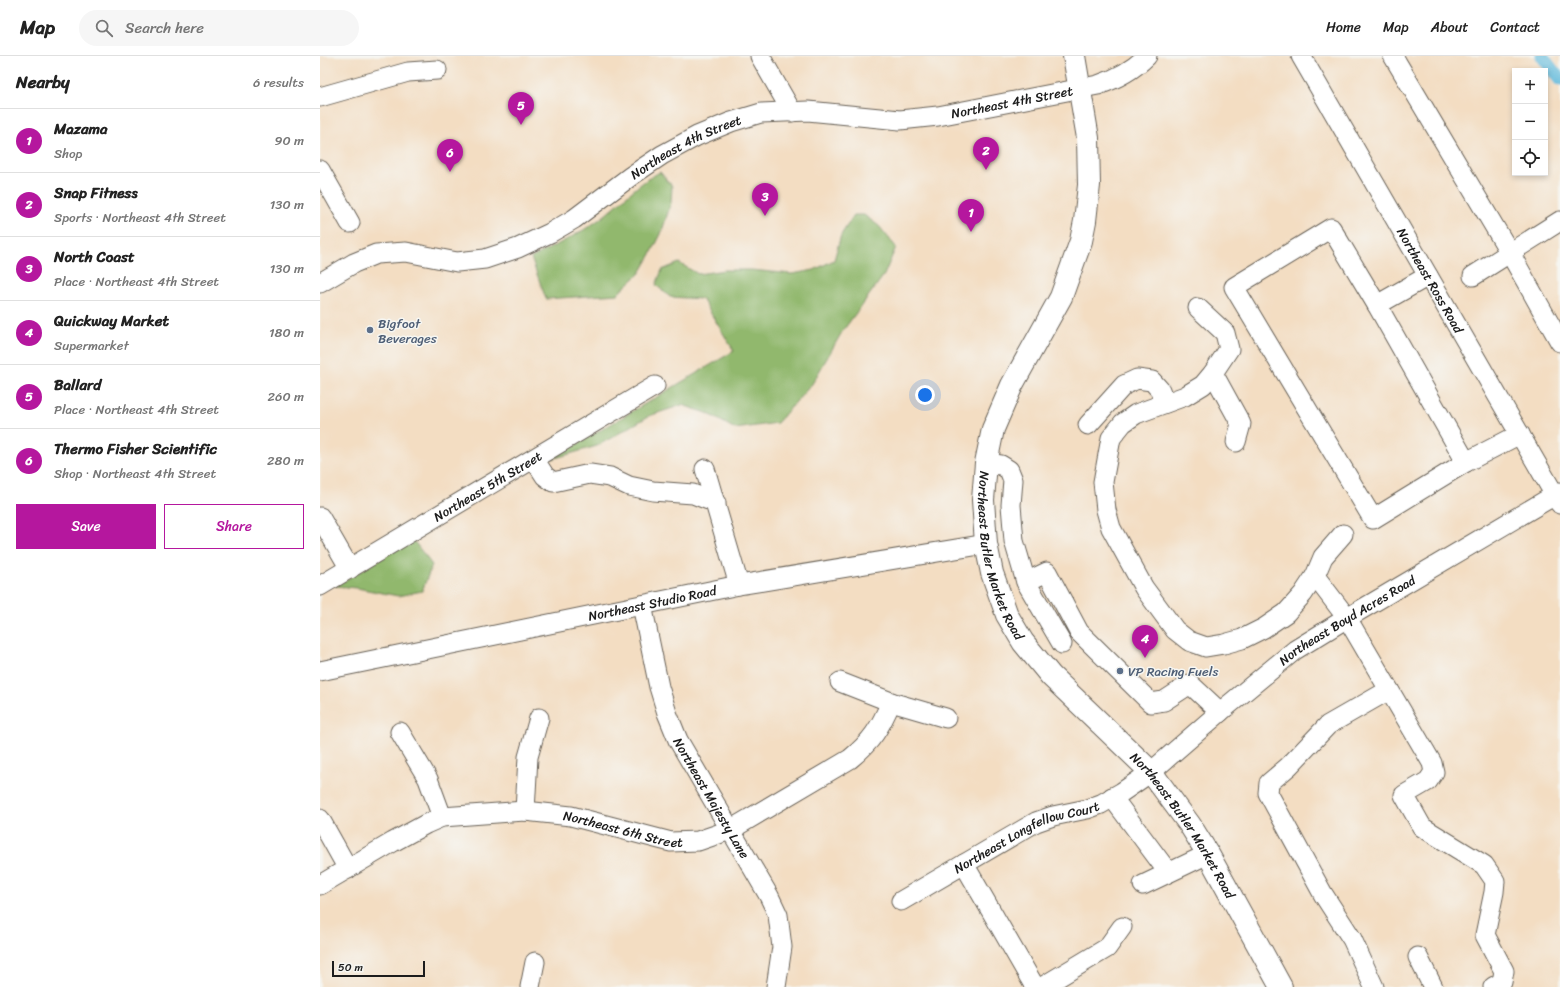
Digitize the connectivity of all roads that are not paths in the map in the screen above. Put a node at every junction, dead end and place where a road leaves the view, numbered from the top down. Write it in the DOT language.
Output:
graph roads {
  1 [pos="760,56"];
  2 [pos="1074,56"];
  3 [pos="1147,56"];
  4 [pos="1301,56"];
  5 [pos="1393,56"];
  6 [pos="437,70"];
  7 [pos="1079,88"];
  8 [pos="320,96"];
  9 [pos="792,112"];
  10 [pos="320,170"];
  11 [pos="1560,221"];
  12 [pos="350,223"];
  13 [pos="1510,253"];
  14 [pos="1428,276"];
  15 [pos="1473,276"];
  16 [pos="320,283"];
  17 [pos="1377,305"];
  18 [pos="1198,308"];
  19 [pos="1560,342"];
  20 [pos="1213,373"];
  21 [pos="655,386"];
  22 [pos="1165,403"];
  23 [pos="1088,425"];
  24 [pos="1520,434"];
  25 [pos="1236,442"];
  26 [pos="534,459"];
  27 [pos="1466,462"];
  28 [pos="986,463"];
  29 [pos="705,469"];
  30 [pos="1558,497"];
  31 [pos="716,503"];
  32 [pos="320,516"];
  33 [pos="1343,534"];
  34 [pos="986,544"];
  35 [pos="350,569"];
  36 [pos="1315,576"];
  37 [pos="1026,582"];
  38 [pos="739,585"];
  39 [pos="320,586"];
  40 [pos="642,605"];
  41 [pos="1347,618"];
  42 [pos="1079,632"];
  43 [pos="1062,644"];
  44 [pos="1040,663"];
  45 [pos="320,671"];
  46 [pos="840,682"];
  47 [pos="1389,690"];
  48 [pos="891,702"];
  49 [pos="1220,712"];
  50 [pos="539,718"];
  51 [pos="946,718"];
  52 [pos="400,732"];
  53 [pos="1151,772"];
  54 [pos="1112,797"];
  55 [pos="525,811"];
  56 [pos="442,817"];
  57 [pos="320,819"];
  58 [pos="730,830"];
  59 [pos="1208,854"];
  60 [pos="964,864"];
  61 [pos="348,869"];
  62 [pos="1168,872"];
  63 [pos="320,885"];
  64 [pos="1143,885"];
  65 [pos="901,901"];
  66 [pos="1122,927"];
  67 [pos="1418,957"];
  68 [pos="535,962"];
  69 [pos="1500,985"];
  70 [pos="530,987"];
  71 [pos="776,987"];
  72 [pos="1035,987"];
  73 [pos="1042,987"];
  74 [pos="1281,987"];
  75 [pos="1374,987"];
  76 [pos="1433,987"];
  1 -- 9 [label="street"];
  2 -- 7 [label="main road, Northeast Butler Market Road"];
  3 -- 7 [label="street, Northeast 4th Street"];
  4 -- 14 [label="street, Northeast Ross Road"];
  5 -- 13 [label="street"];
  6 -- 8 [label="street"];
  7 -- 9 [label="street, Northeast 4th Street"];
  7 -- 28 [label="main road, Northeast Butler Market Road"];
  9 -- 16 [label="street, Northeast 4th Street"];
  10 -- 12 [label="street"];
  11 -- 13 [label="street"];
  13 -- 15 [label="street"];
  13 -- 19 [label="street"];
  14 -- 17 [label="street"];
  14 -- 24 [label="street, Northeast Ross Road"];
  17 -- 27 [label="street"];
  17 -- 27 [label="street"];
  18 -- 20 [label="street"];
  20 -- 22 [label="street"];
  20 -- 25 [label="street"];
  21 -- 26 [label="street, Northeast 5th Street"];
  22 -- 23 [label="street"];
  22 -- 36 [label="street"];
  24 -- 27 [label="street"];
  24 -- 30 [label="street, Northeast Ross Road"];
  26 -- 31 [label="street"];
  26 -- 35 [label="street, Northeast 5th Street"];
  28 -- 34 [label="main road, Northeast Butler Market Road"];
  28 -- 37 [label="street"];
  29 -- 31 [label="street"];
  30 -- 41 [label="street, Northeast Boyd Acres Road"];
  31 -- 38 [label="street"];
  32 -- 35 [label="street"];
  33 -- 36 [label="street"];
  34 -- 38 [label="street, Northeast Studio Road"];
  34 -- 44 [label="main road, Northeast Butler Market Road"];
  35 -- 39 [label="street, Northeast 5th Street"];
  36 -- 41 [label="street"];
  37 -- 42 [label="street"];
  37 -- 43 [label="street"];
  38 -- 40 [label="street, Northeast Studio Road"];
  40 -- 45 [label="street, Northeast Studio Road"];
  40 -- 58 [label="street, Northeast Majesty Lane"];
  41 -- 47 [label="street"];
  41 -- 49 [label="street, Northeast Boyd Acres Road"];
  42 -- 43 [label="street"];
  42 -- 49 [label="street"];
  43 -- 44 [label="street"];
  44 -- 53 [label="main road, Northeast Butler Market Road"];
  46 -- 48 [label="street"];
  47 -- 69 [label="street"];
  47 -- 75 [label="street"];
  48 -- 51 [label="street"];
  48 -- 58 [label="street, Northeast 6th Street"];
  49 -- 53 [label="street, Northeast Boyd Acres Road"];
  50 -- 55 [label="street"];
  52 -- 56 [label="street"];
  53 -- 54 [label="street, Northeast Longfellow Court"];
  53 -- 59 [label="main road, Northeast Butler Market Road"];
  54 -- 60 [label="street, Northeast Longfellow Court"];
  54 -- 62 [label="street"];
  55 -- 56 [label="street, Northeast 6th Street"];
  55 -- 58 [label="street, Northeast 6th Street"];
  56 -- 61 [label="street, Northeast 6th Street"];
  57 -- 61 [label="street"];
  58 -- 71 [label="street, Northeast Majesty Lane"];
  59 -- 62 [label="street"];
  59 -- 74 [label="main road, Northeast Butler Market Road"];
  60 -- 65 [label="street, Northeast Longfellow Court"];
  60 -- 72 [label="street"];
  61 -- 63 [label="street, Northeast 6th Street"];
  62 -- 64 [label="street"];
  66 -- 73 [label="street"];
  67 -- 76 [label="street"];
  68 -- 70 [label="street"];
}
